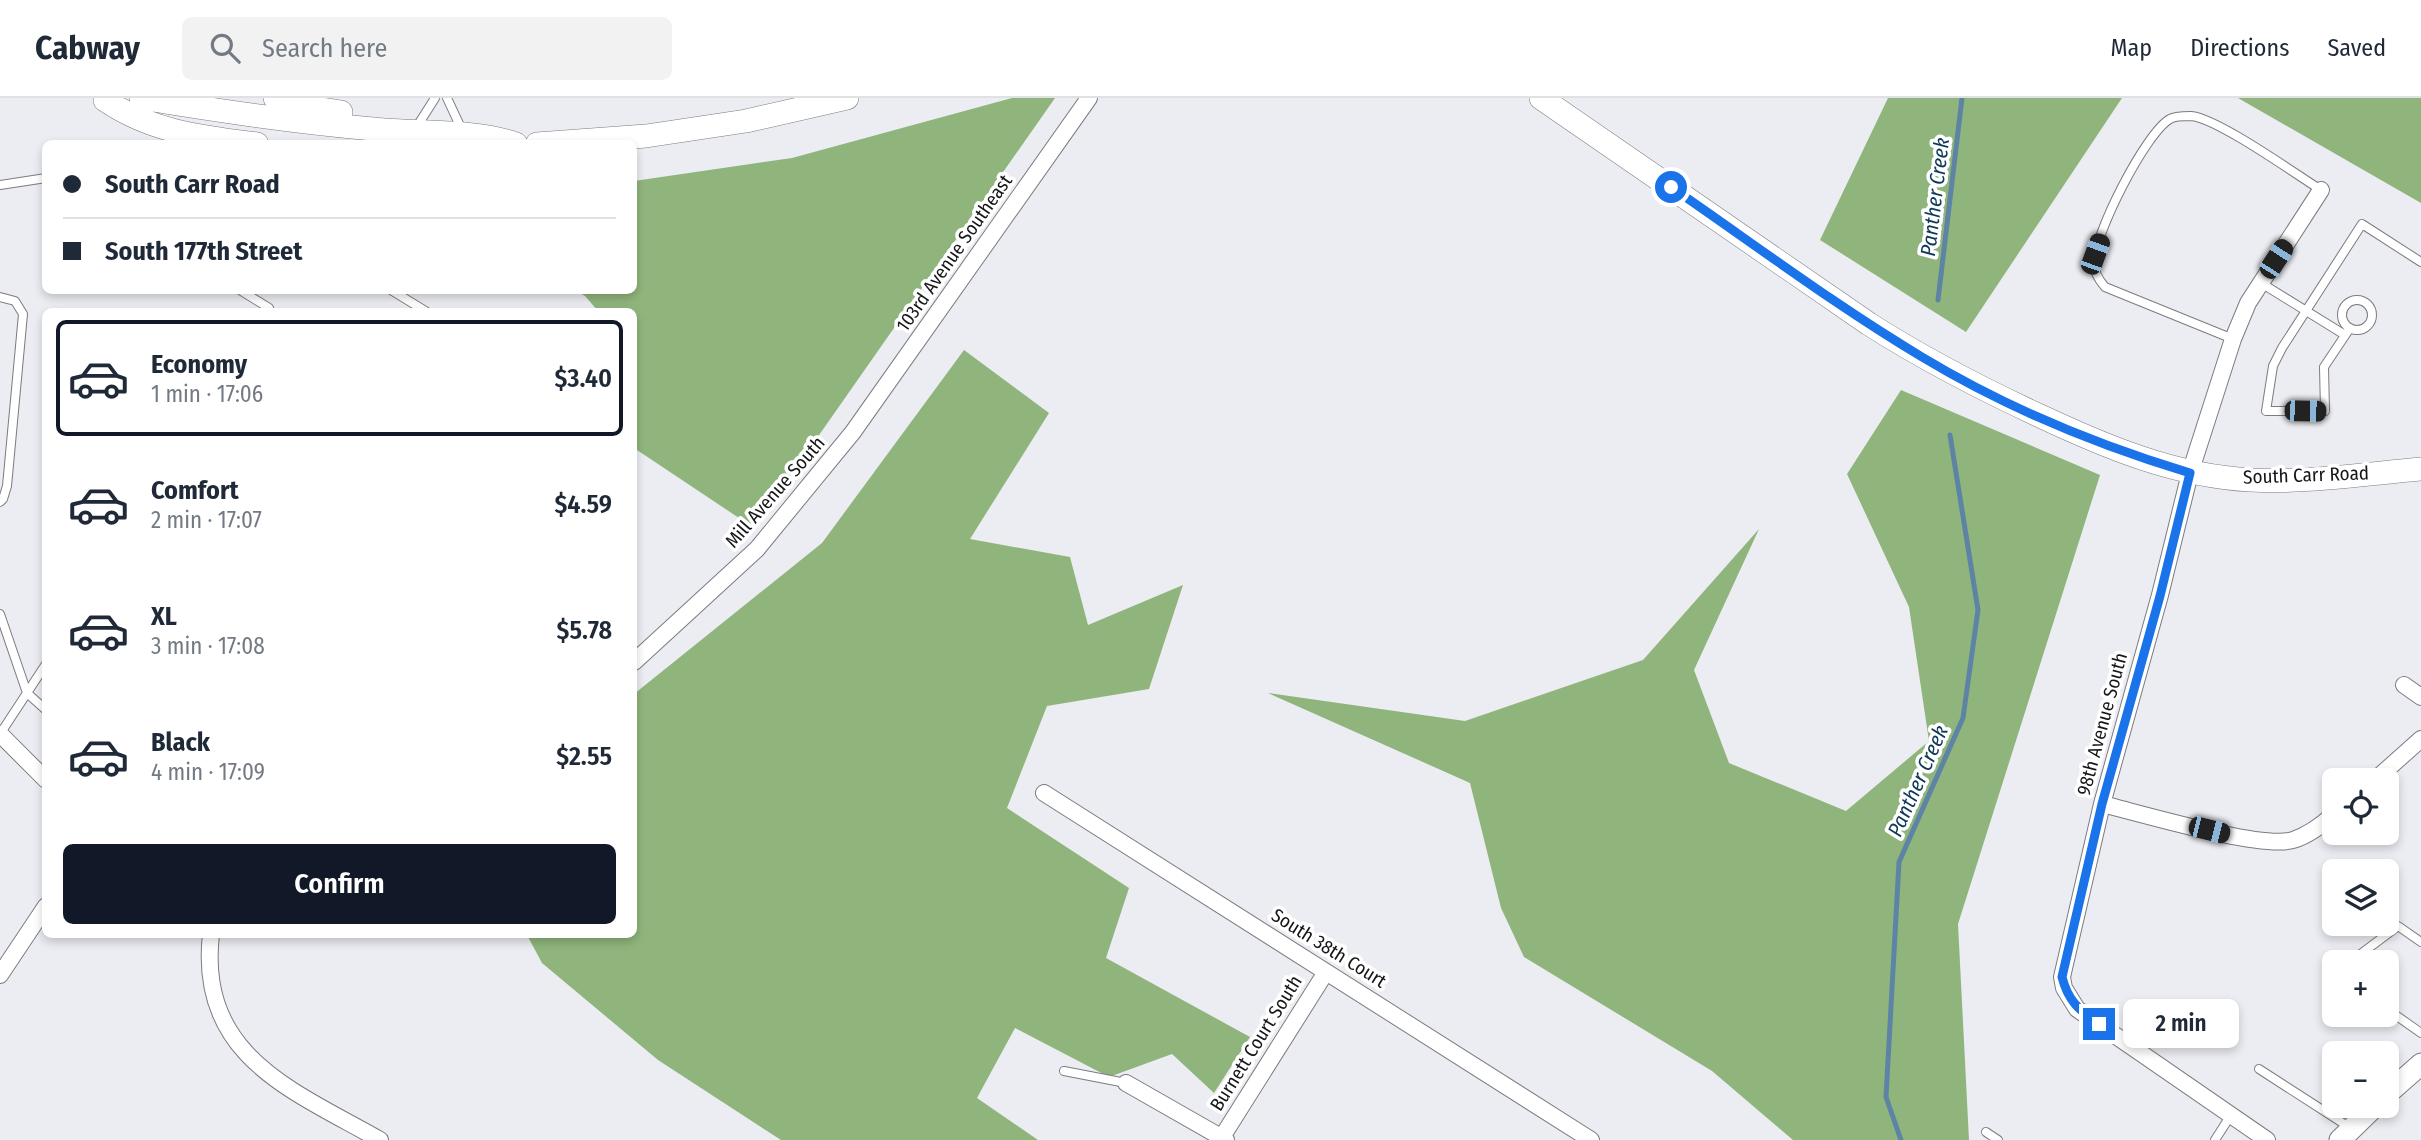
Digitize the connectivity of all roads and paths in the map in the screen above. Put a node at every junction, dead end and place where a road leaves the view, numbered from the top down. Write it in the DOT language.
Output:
graph roads {
  1 [pos="275,98"];
  2 [pos="435,98"];
  3 [pos="447,98"];
  4 [pos="1089,98"];
  5 [pos="1541,98"];
  6 [pos="115,100"];
  7 [pos="832,100"];
  8 [pos="222,104"];
  9 [pos="375,130"];
  10 [pos="412,133"];
  11 [pos="464,135"];
  12 [pos="191,139"];
  13 [pos="506,140"];
  14 [pos="592,140"];
  15 [pos="42,179"];
  16 [pos="0,185"];
  17 [pos="2321,190"];
  18 [pos="2421,262"];
  19 [pos="2261,283"];
  20 [pos="247,294"];
  21 [pos="398,294"];
  22 [pos="0,297"];
  23 [pos="270,308"];
  24 [pos="420,308"];
  25 [pos="2306,310"];
  26 [pos="2232,339"];
  27 [pos="853,432"];
  28 [pos="2421,468"];
  29 [pos="2190,473"];
  30 [pos="0,502"];
  31 [pos="0,614"];
  32 [pos="637,659"];
  33 [pos="42,670"];
  34 [pos="2404,685"];
  35 [pos="27,693"];
  36 [pos="2421,697"];
  37 [pos="42,706"];
  38 [pos="0,734"];
  39 [pos="2421,739"];
  40 [pos="2388,768"];
  41 [pos="42,776"];
  42 [pos="1044,793"];
  43 [pos="2102,804"];
  44 [pos="2322,824"];
  45 [pos="42,912"];
  46 [pos="211,938"];
  47 [pos="2421,942"];
  48 [pos="2366,950"];
  49 [pos="1326,972"];
  50 [pos="0,975"];
  51 [pos="2399,1017"];
  52 [pos="2421,1033"];
  53 [pos="2421,1064"];
  54 [pos="2259,1069"];
  55 [pos="1063,1070"];
  56 [pos="1126,1083"];
  57 [pos="2399,1083"];
  58 [pos="2231,1115"];
  59 [pos="2363,1118"];
  60 [pos="1986,1132"];
  61 [pos="2346,1135"];
  62 [pos="1224,1139"];
  63 [pos="380,1140"];
  64 [pos="1591,1140"];
  65 [pos="1998,1140"];
  66 [pos="2215,1140"];
  67 [pos="2267,1140"];
  1 -- 9 [label="main road"];
  2 -- 10 [label="lane"];
  3 -- 11 [label="lane"];
  4 -- 27 [label="street, 103rd Avenue Southeast"];
  5 -- 29 [label="main road, South Carr Road"];
  6 -- 8 [label="main road"];
  6 -- 12 [label="main road"];
  7 -- 14 [label="main road"];
  8 -- 9 [label="main road"];
  9 -- 10 [label="main road"];
  10 -- 11 [label="main road"];
  11 -- 13 [label="main road"];
  15 -- 16 [label="lane"];
  17 -- 19 [label="street, 98th Avenue South"];
  17 -- 26 [label="lane"];
  18 -- 25 [label="lane"];
  19 -- 25 [label="lane"];
  19 -- 26 [label="street, 98th Avenue South"];
  20 -- 23 [label="lane"];
  21 -- 24 [label="lane"];
  22 -- 30 [label="lane"];
  25 -- 25 [label="lane"];
  26 -- 29 [label="street, 98th Avenue South"];
  27 -- 32 [label="street, Mill Avenue South"];
  28 -- 29 [label="main road, South Carr Road"];
  29 -- 43 [label="street, 98th Avenue South"];
  31 -- 35 [label="lane"];
  33 -- 35 [label="lane"];
  34 -- 36 [label="street"];
  35 -- 37 [label="lane"];
  35 -- 38 [label="lane"];
  38 -- 41 [label="street"];
  39 -- 40 [label="street"];
  42 -- 49 [label="street, South 38th Court"];
  43 -- 44 [label="street"];
  43 -- 58 [label="street, 98th Avenue South"];
  45 -- 50 [label="street"];
  46 -- 63 [label="street"];
  47 -- 48 [label="lane"];
  49 -- 62 [label="street, Burnett Court South"];
  49 -- 64 [label="street, South 38th Court"];
  51 -- 52 [label="lane"];
  53 -- 57 [label="street"];
  54 -- 61 [label="lane"];
  55 -- 56 [label="lane"];
  56 -- 62 [label="street"];
  58 -- 66 [label="lane"];
  58 -- 67 [label="street"];
  59 -- 61 [label="street"];
  60 -- 65 [label="lane"];
}
